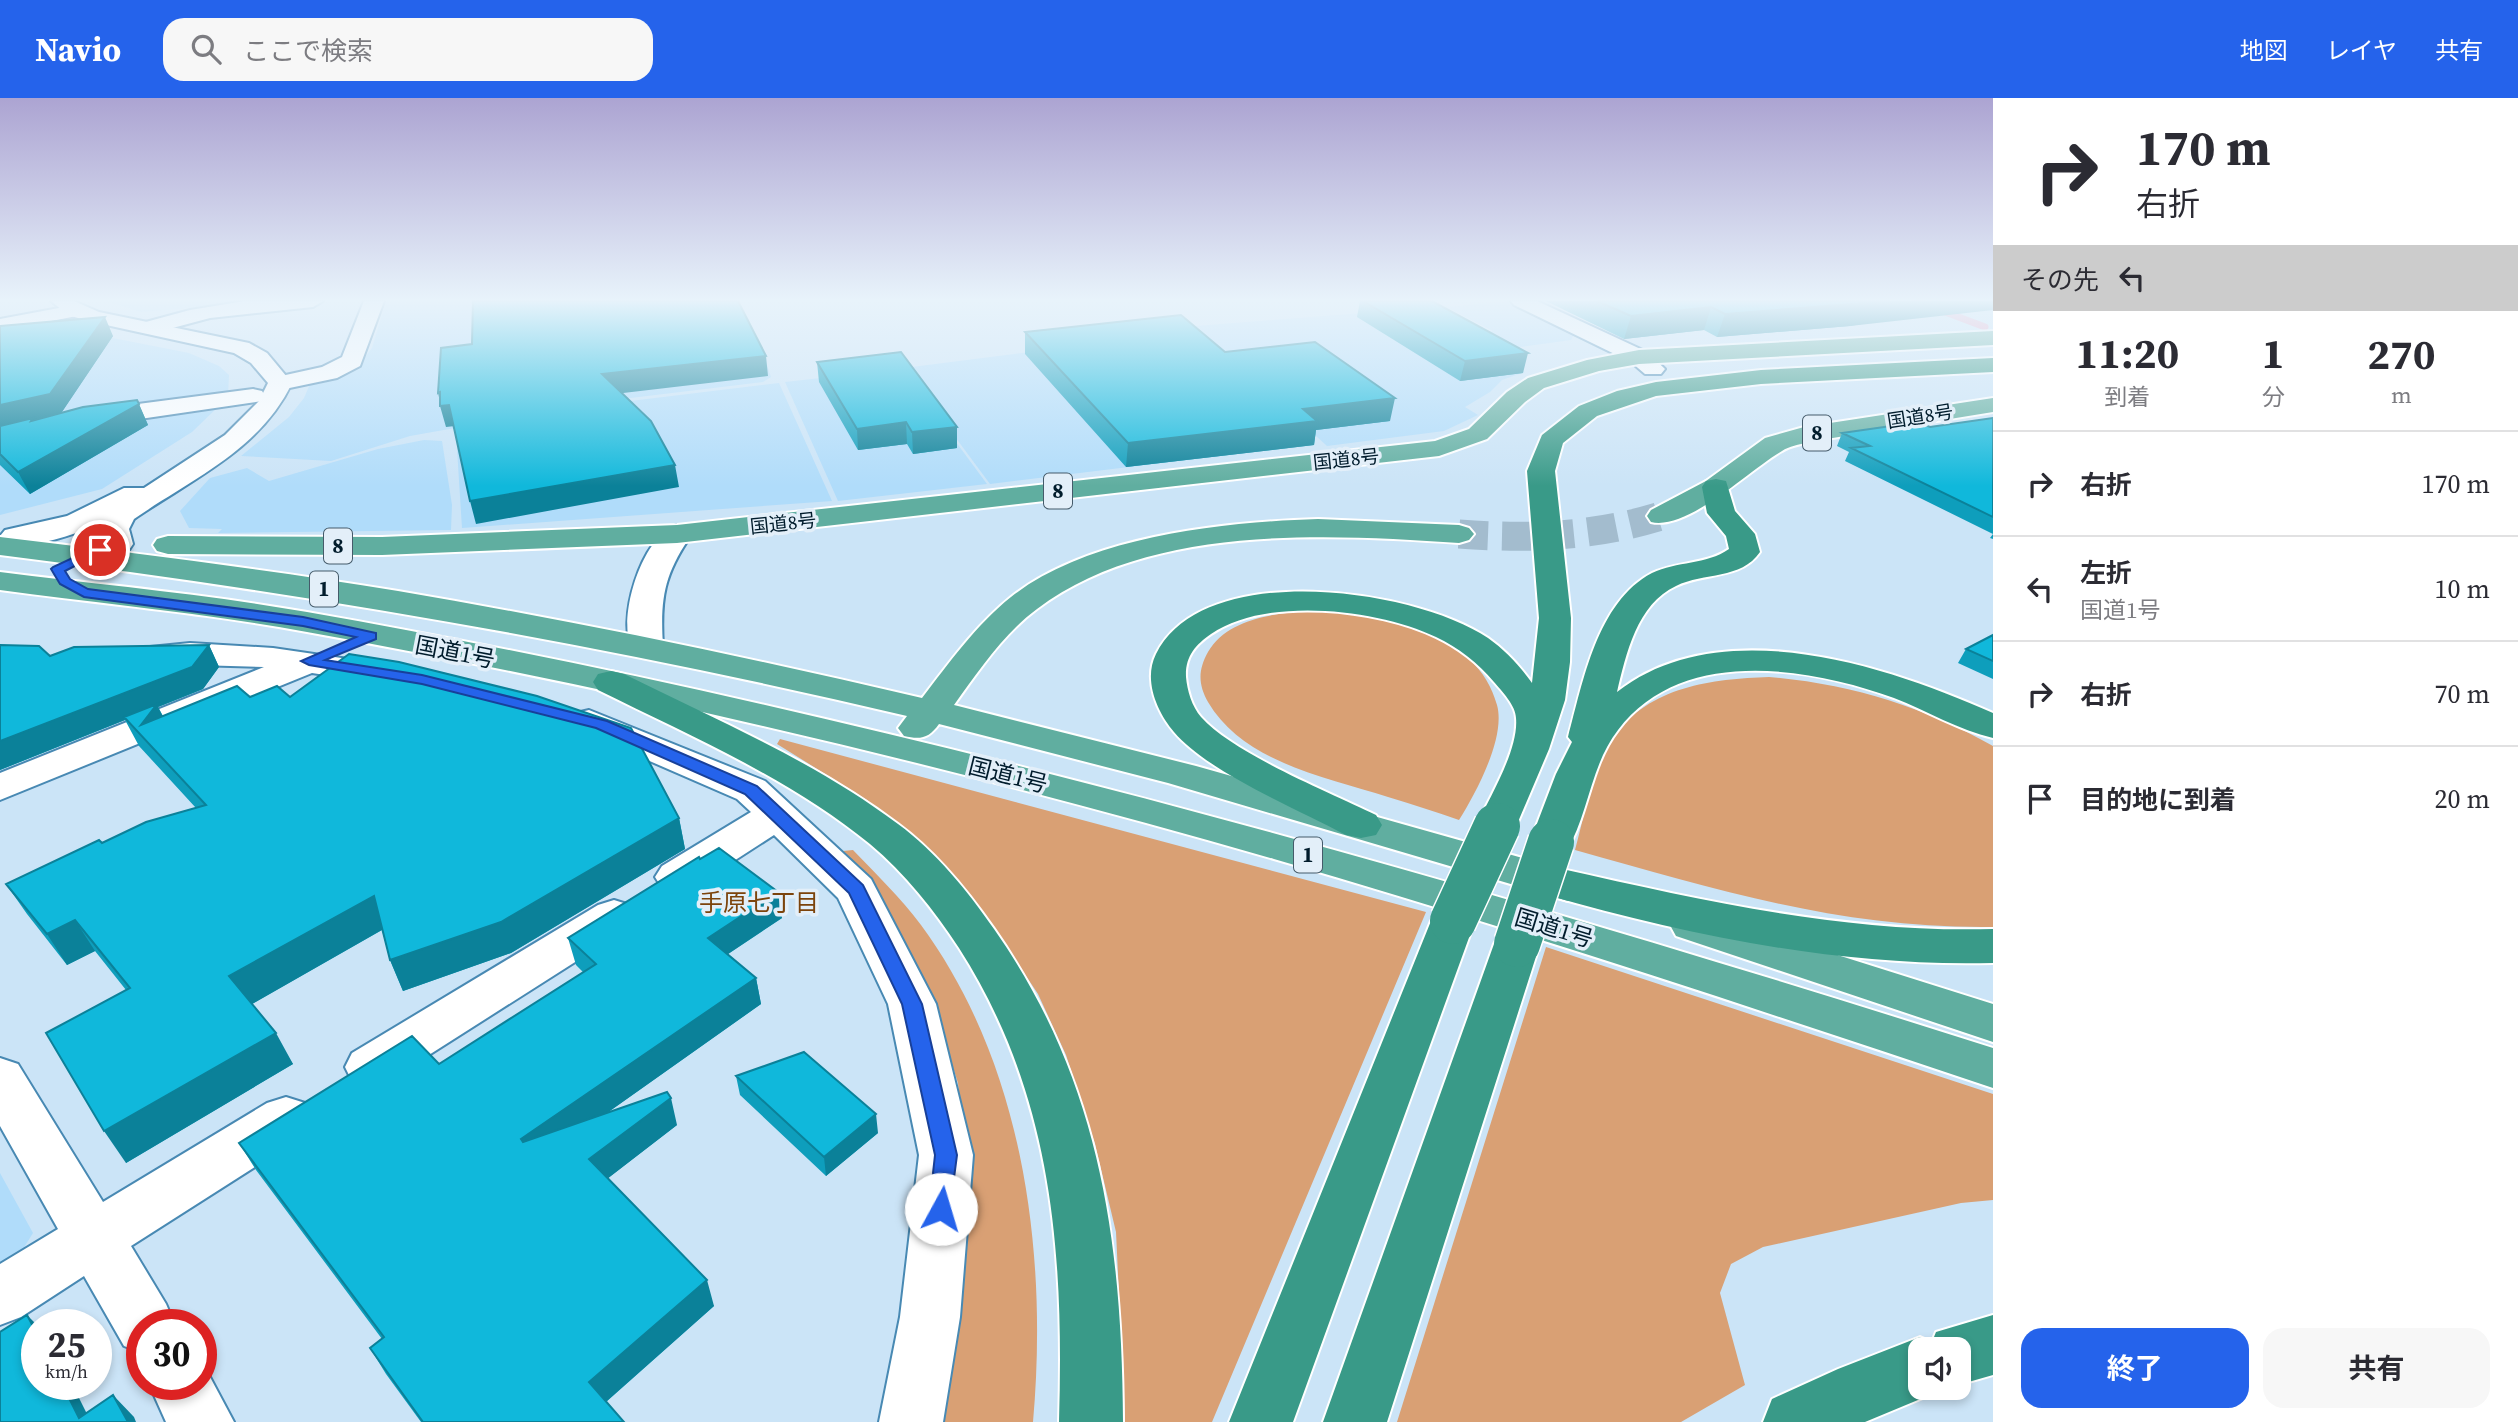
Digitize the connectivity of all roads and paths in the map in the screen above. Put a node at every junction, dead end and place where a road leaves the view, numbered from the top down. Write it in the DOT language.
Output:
graph roads {
  1 [pos="263,363"];
  2 [pos="349,363"];
  3 [pos="1646,363"];
  4 [pos="1649,363"];
  5 [pos="1993,365"];
  6 [pos="275,378"];
  7 [pos="253,396"];
  8 [pos="1993,405"];
  9 [pos="0,439"];
  10 [pos="1716,487"];
  11 [pos="1661,516"];
  12 [pos="677,534"];
  13 [pos="1458,534"];
  14 [pos="5,539"];
  15 [pos="118,544"];
  16 [pos="82,555"];
  17 [pos="0,581"];
  18 [pos="84,593"];
  19 [pos="371,636"];
  20 [pos="646,646"];
  21 [pos="124,656"];
  22 [pos="309,661"];
  23 [pos="611,682"];
  24 [pos="930,712"];
  25 [pos="1993,727"];
  26 [pos="901,748"];
  27 [pos="1530,749"];
  28 [pos="1580,760"];
  29 [pos="0,788"];
  30 [pos="778,814"];
  31 [pos="1361,825"];
  32 [pos="1562,884"];
  33 [pos="1993,946"];
  34 [pos="1993,1023"];
  35 [pos="1993,1068"];
  36 [pos="0,1079"];
  37 [pos="95,1238"];
  38 [pos="0,1297"];
  39 [pos="136,1309"];
  40 [pos="1993,1345"];
  41 [pos="1971,1351"];
  42 [pos="1908,1373"];
  43 [pos="189,1400"];
  44 [pos="202,1422"];
  45 [pos="911,1422"];
  46 [pos="1091,1422"];
  47 [pos="1261,1422"];
  48 [pos="1355,1422"];
  49 [pos="1795,1422"];
  1 -- 6 [label="street"];
  2 -- 6 [label="street"];
  3 -- 4 [label="highway, 国道8号 / 8"];
  3 -- 12 [label="highway, 国道8号 / 8"];
  5 -- 27 [label="highway"];
  6 -- 7 [label="street"];
  6 -- 15 [label="street"];
  7 -- 9 [label="street"];
  7 -- 14 [label="street"];
  8 -- 10 [label="highway, 国道8号 / 8"];
  10 -- 11 [label="highway, 国道8号 / 8"];
  10 -- 28 [label="highway"];
  12 -- 15 [label="highway, 8"];
  12 -- 20 [label="street"];
  13 -- 24 [label="highway"];
  14 -- 15 [label="highway, 8"];
  14 -- 16 [label="highway, 国道1号 / 1"];
  15 -- 16 [label="highway, 8"];
  16 -- 18 [label="highway, 8"];
  16 -- 20 [label="highway, 国道1号 / 1"];
  17 -- 18 [label="highway, 国道1号 / 1"];
  18 -- 19 [label="highway, 国道1号 / 1"];
  19 -- 22 [label="street"];
  19 -- 23 [label="highway, 国道1号 / 1"];
  20 -- 24 [label="highway, 国道1号 / 1"];
  21 -- 22 [label="street"];
  22 -- 29 [label="street"];
  22 -- 30 [label="street"];
  23 -- 26 [label="highway, 国道1号 / 1"];
  23 -- 46 [label="highway"];
  24 -- 26 [label="highway"];
  24 -- 31 [label="highway, 国道1号 / 1"];
  25 -- 28 [label="highway"];
  26 -- 35 [label="highway, 国道1号 / 1"];
  27 -- 31 [label="highway"];
  27 -- 47 [label="highway, bridge"];
  28 -- 48 [label="highway, bridge"];
  30 -- 37 [label="street"];
  30 -- 45 [label="street"];
  31 -- 32 [label="highway, 国道1号 / 1"];
  32 -- 33 [label="highway"];
  32 -- 34 [label="highway, 国道1号 / 1"];
  36 -- 37 [label="street"];
  37 -- 38 [label="street"];
  37 -- 39 [label="street"];
  40 -- 41 [label="highway"];
  42 -- 49 [label="highway"];
  43 -- 44 [label="street"];
}
